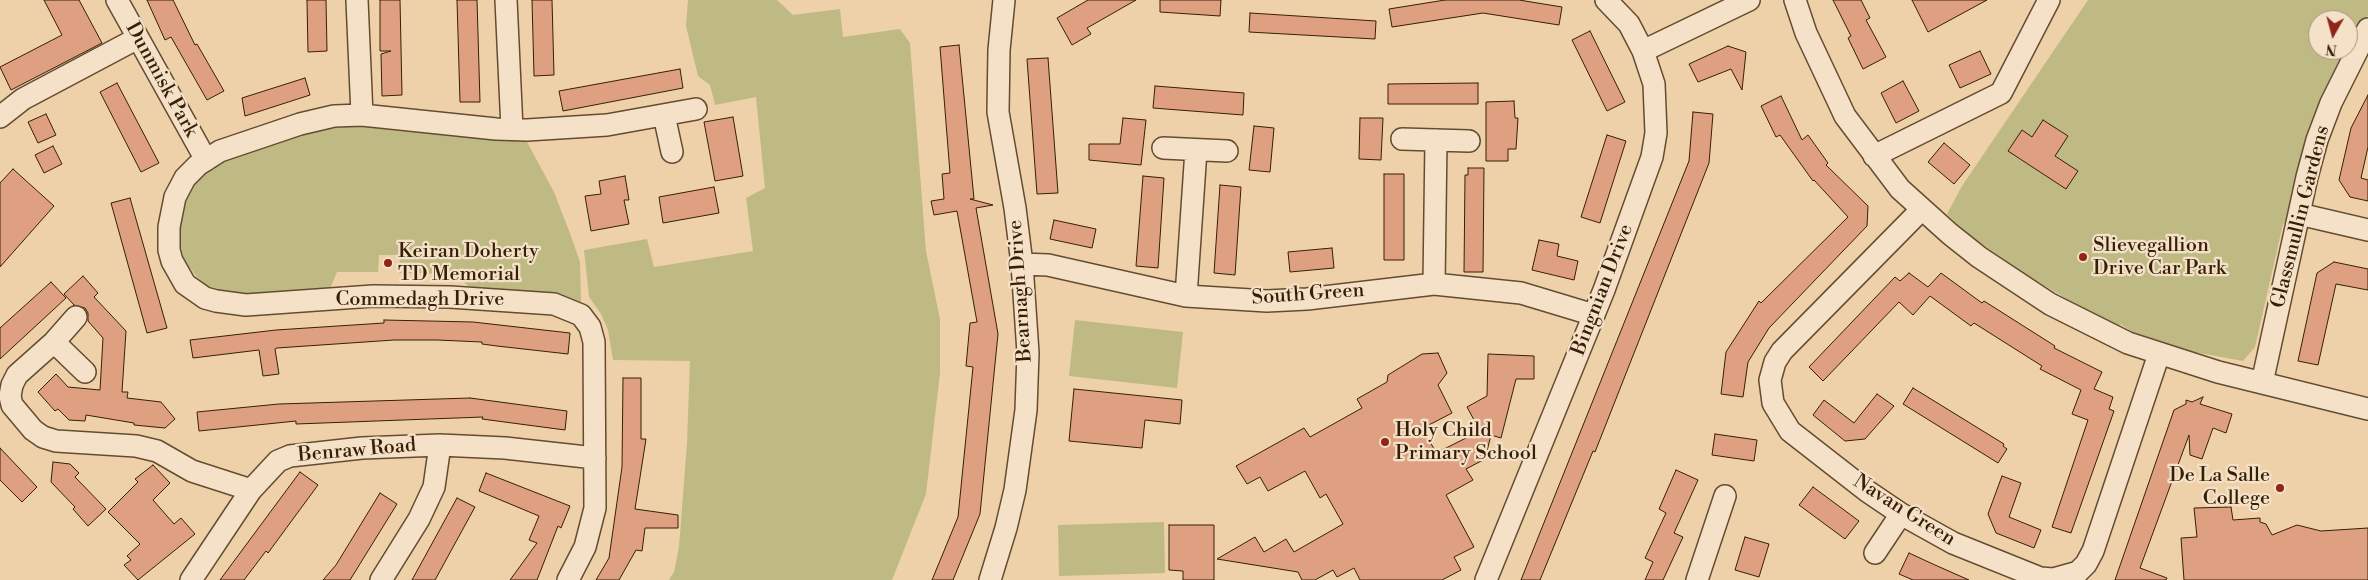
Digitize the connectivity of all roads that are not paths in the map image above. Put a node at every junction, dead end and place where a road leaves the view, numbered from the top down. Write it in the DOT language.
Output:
graph roads {
  1 [pos="117,0"];
  2 [pos="357,0"];
  3 [pos="506,0"];
  4 [pos="1004,0"];
  5 [pos="1606,0"];
  6 [pos="1748,0"];
  7 [pos="1796,0"];
  8 [pos="2049,0"];
  9 [pos="2368,29"];
  10 [pos="138,38"];
  11 [pos="1643,51"];
  12 [pos="696,109"];
  13 [pos="362,115"];
  14 [pos="664,115"];
  15 [pos="0,116"];
  16 [pos="512,129"];
  17 [pos="1402,139"];
  18 [pos="1436,140"];
  19 [pos="1469,141"];
  20 [pos="1163,148"];
  21 [pos="1196,150"];
  22 [pos="1227,151"];
  23 [pos="672,152"];
  24 [pos="1874,156"];
  25 [pos="206,160"];
  26 [pos="1922,209"];
  27 [pos="2299,214"];
  28 [pos="2368,230"];
  29 [pos="1022,264"];
  30 [pos="1434,284"];
  31 [pos="1186,296"];
  32 [pos="1594,315"];
  33 [pos="76,317"];
  34 [pos="54,342"];
  35 [pos="2159,354"];
  36 [pos="85,372"];
  37 [pos="2262,382"];
  38 [pos="2368,409"];
  39 [pos="440,445"];
  40 [pos="595,458"];
  41 [pos="251,490"];
  42 [pos="1725,496"];
  43 [pos="1901,514"];
  44 [pos="1875,553"];
  45 [pos="191,580"];
  46 [pos="381,580"];
  47 [pos="568,580"];
  48 [pos="990,580"];
  49 [pos="1486,580"];
  50 [pos="1697,580"];
  1 -- 10 [label="street, Dunmisk Park"];
  2 -- 13 [label="street"];
  3 -- 16 [label="street"];
  4 -- 29 [label="street, Bearnagh Drive"];
  5 -- 11 [label="street, Bingnian Drive"];
  6 -- 11 [label="street"];
  7 -- 24 [label="street"];
  8 -- 24 [label="street"];
  9 -- 27 [label="street, Glassmullin Gardens"];
  10 -- 15 [label="street"];
  10 -- 25 [label="street, Dunmisk Park"];
  11 -- 32 [label="street, Bingnian Drive"];
  12 -- 14 [label="street"];
  13 -- 16 [label="street"];
  13 -- 25 [label="street"];
  14 -- 16 [label="street"];
  14 -- 23 [label="street"];
  17 -- 18 [label="street"];
  18 -- 19 [label="street"];
  18 -- 30 [label="street"];
  20 -- 21 [label="street"];
  21 -- 22 [label="street"];
  21 -- 31 [label="street"];
  24 -- 26 [label="street"];
  25 -- 40 [label="street, Commedagh Drive"];
  26 -- 35 [label="street"];
  26 -- 43 [label="street, Navan Green"];
  27 -- 28 [label="street"];
  27 -- 37 [label="street, Glassmullin Gardens"];
  29 -- 31 [label="street, South Green"];
  29 -- 48 [label="street, Bearnagh Drive"];
  30 -- 31 [label="street, South Green"];
  30 -- 32 [label="street, South Green"];
  32 -- 49 [label="street, Bingnian Drive"];
  33 -- 34 [label="street"];
  34 -- 36 [label="street"];
  34 -- 41 [label="street"];
  35 -- 37 [label="street"];
  35 -- 43 [label="street, Navan Green"];
  37 -- 38 [label="street"];
  39 -- 40 [label="street, Benraw Road"];
  39 -- 41 [label="street, Benraw Road"];
  39 -- 46 [label="street"];
  40 -- 47 [label="street, Commedagh Drive"];
  41 -- 45 [label="street, Benraw Road"];
  42 -- 50 [label="street"];
  43 -- 44 [label="street"];
}
